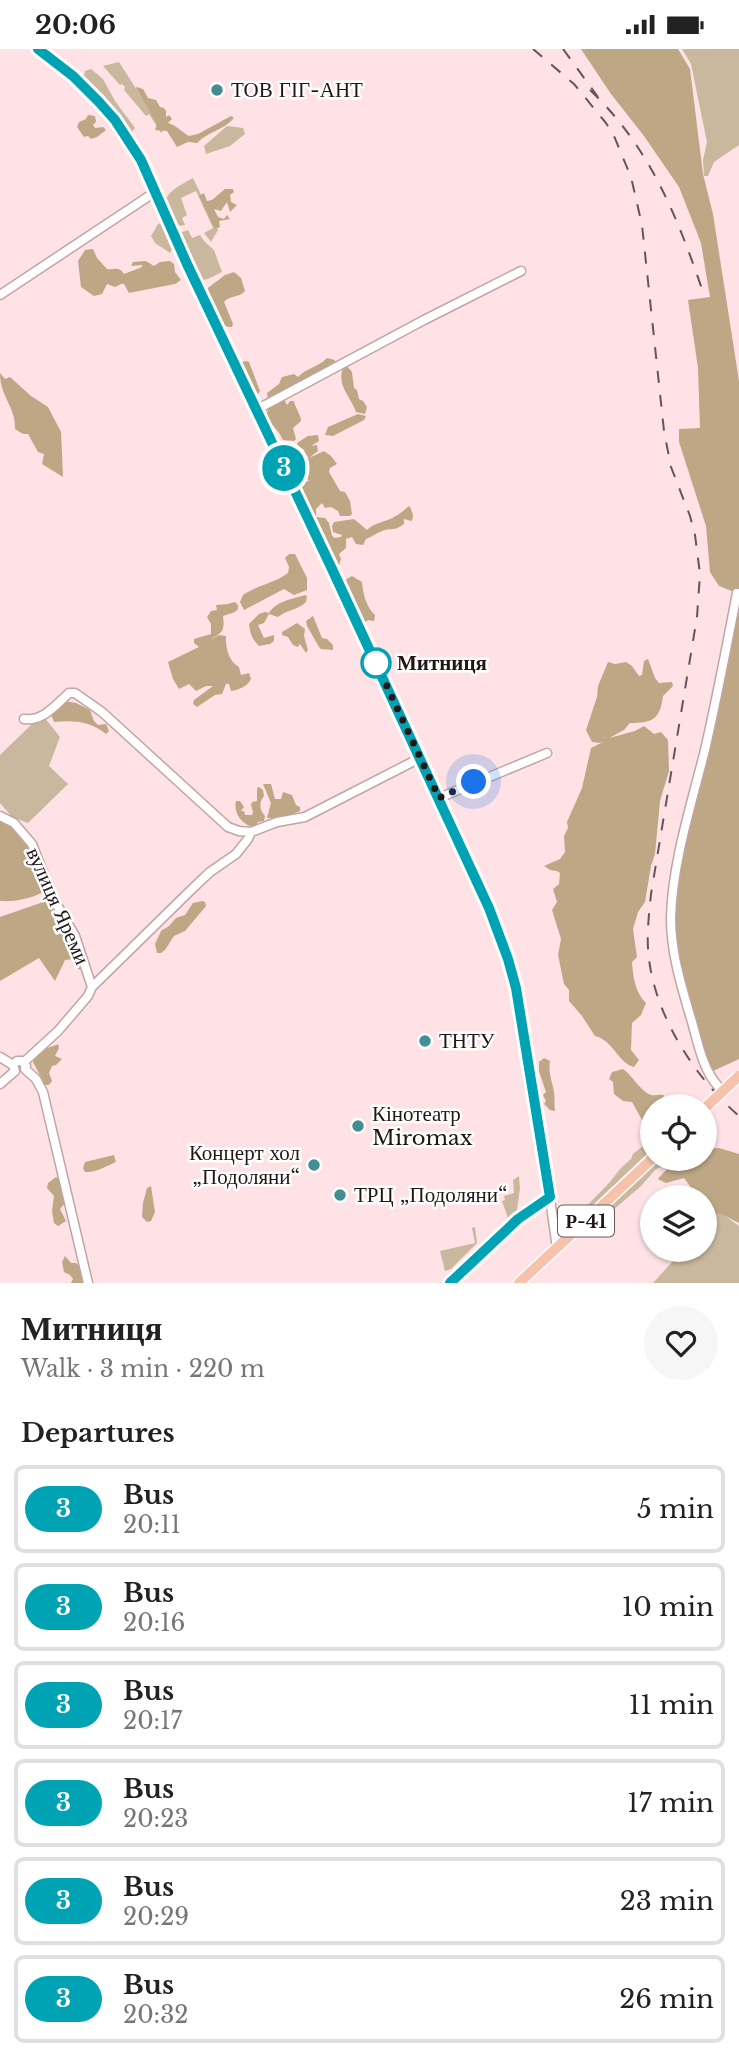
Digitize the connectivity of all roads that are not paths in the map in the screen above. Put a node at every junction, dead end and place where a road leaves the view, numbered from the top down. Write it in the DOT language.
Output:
graph roads {
  1 [pos="38,49"];
  2 [pos="155,192"];
  3 [pos="521,271"];
  4 [pos="0,295"];
  5 [pos="256,410"];
  6 [pos="737,593"];
  7 [pos="23,719"];
  8 [pos="547,753"];
  9 [pos="420,758"];
  10 [pos="439,798"];
  11 [pos="0,815"];
  12 [pos="251,832"];
  13 [pos="92,987"];
  14 [pos="0,1058"];
  15 [pos="25,1066"];
  16 [pos="14,1068"];
  17 [pos="739,1076"];
  18 [pos="0,1084"];
  19 [pos="718,1086"];
  20 [pos="717,1097"];
  21 [pos="640,1170"];
  22 [pos="550,1197"];
  23 [pos="557,1248"];
  24 [pos="88,1283"];
  25 [pos="450,1283"];
  26 [pos="519,1283"];
  1 -- 2 [label="street"];
  2 -- 4 [label="street"];
  2 -- 5 [label="street"];
  3 -- 5 [label="street"];
  5 -- 9 [label="street"];
  6 -- 19 [label="street"];
  7 -- 12 [label="street"];
  8 -- 10 [label="street"];
  9 -- 10 [label="street"];
  9 -- 12 [label="street"];
  10 -- 22 [label="street"];
  11 -- 13 [label="street, вулиця Яреми"];
  12 -- 13 [label="street"];
  13 -- 15 [label="street, вулиця Яреми"];
  14 -- 16 [label="street"];
  15 -- 16 [label="street"];
  15 -- 24 [label="street"];
  16 -- 18 [label="street"];
  17 -- 20 [label="main road, bridge"];
  21 -- 23 [label="main road, Р-41"];
  22 -- 23 [label="street"];
  22 -- 25 [label="street"];
  23 -- 26 [label="main road, Р-41"];
}
